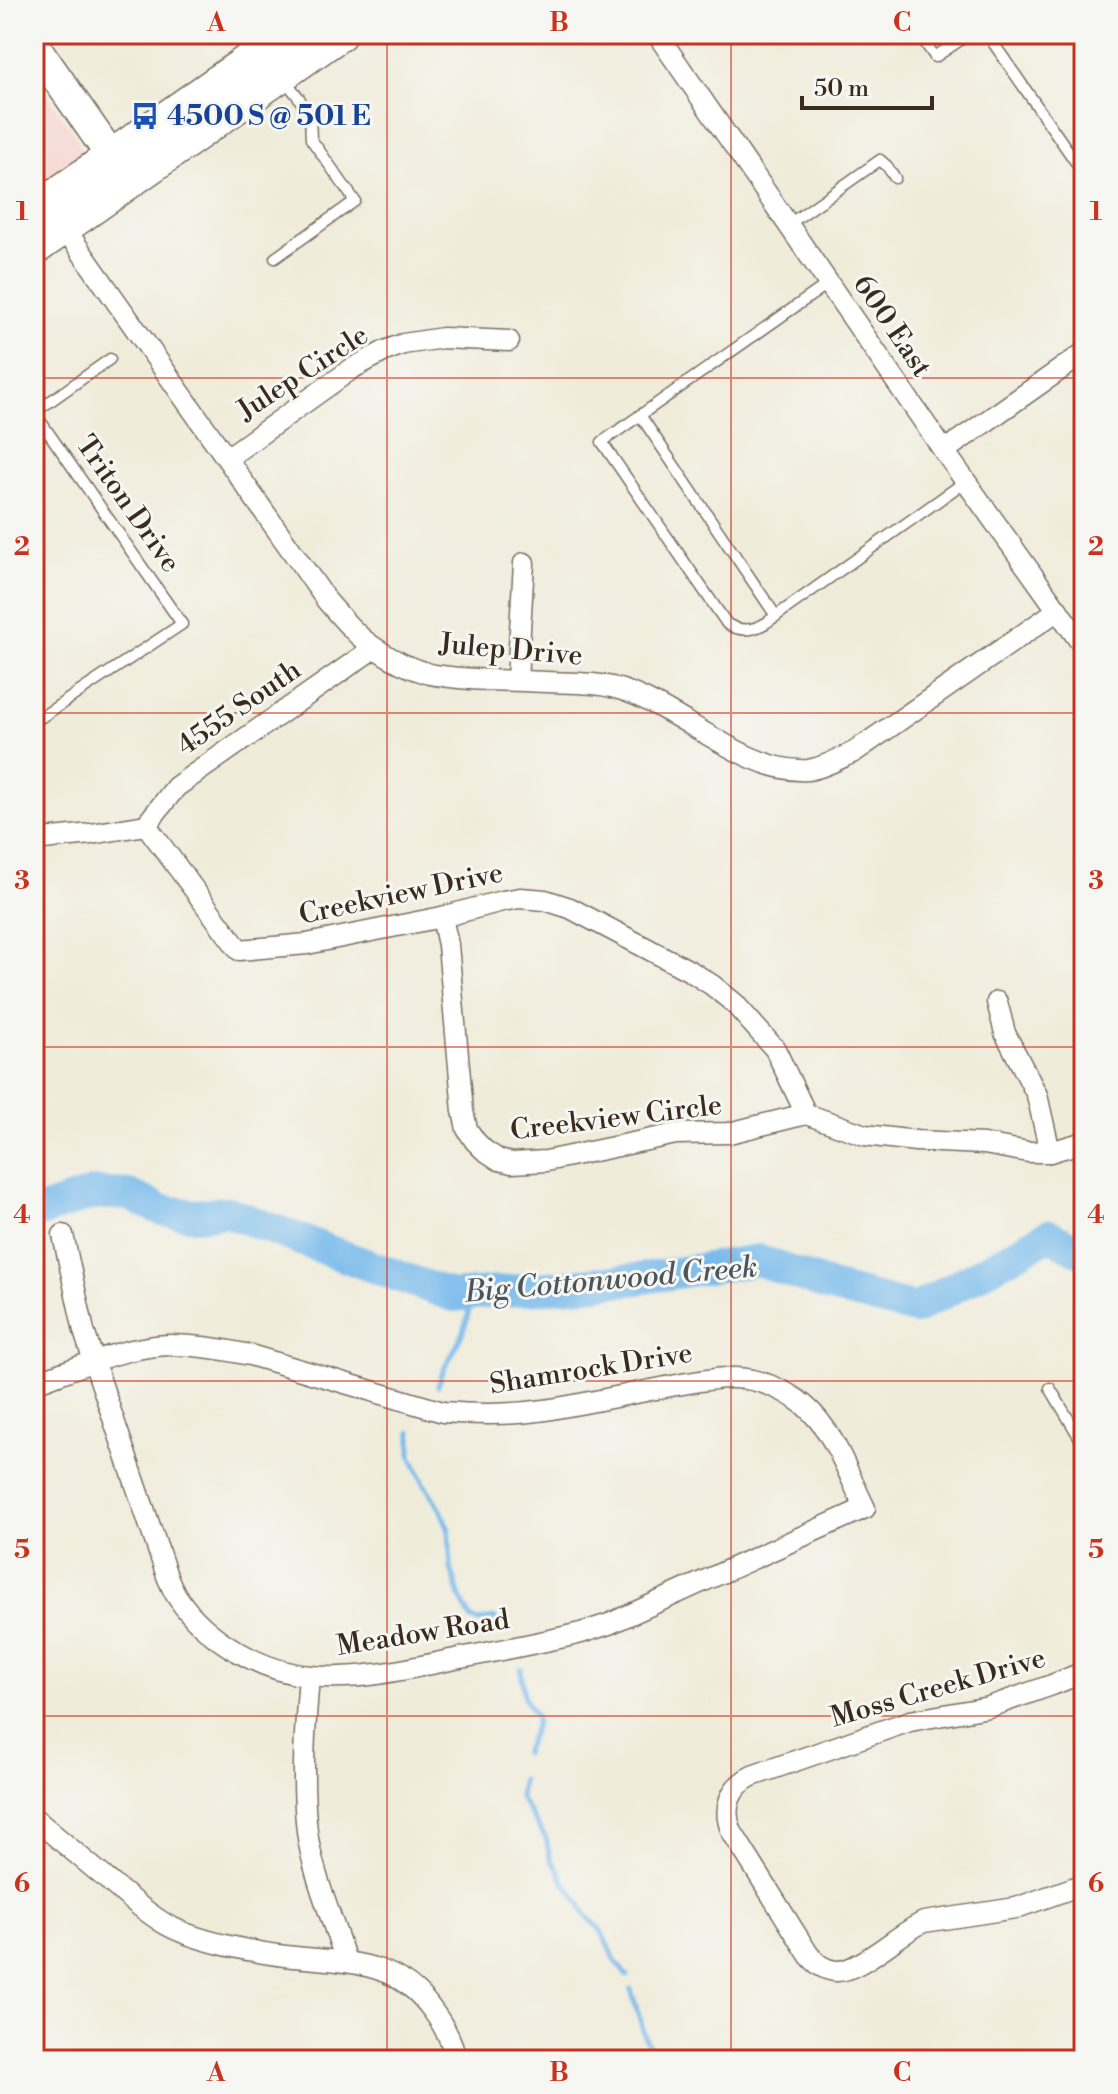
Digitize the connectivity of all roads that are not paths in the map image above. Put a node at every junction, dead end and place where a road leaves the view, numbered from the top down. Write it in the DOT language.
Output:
graph roads {
  1 [pos="287,34"];
  2 [pos="339,34"];
  3 [pos="657,34"];
  4 [pos="919,34"];
  5 [pos="969,34"];
  6 [pos="38,44"];
  7 [pos="994,44"];
  8 [pos="281,75"];
  9 [pos="120,168"];
  10 [pos="1084,174"];
  11 [pos="895,178"];
  12 [pos="49,218"];
  13 [pos="789,224"];
  14 [pos="34,248"];
  15 [pos="275,258"];
  16 [pos="829,283"];
  17 [pos="509,341"];
  18 [pos="1084,353"];
  19 [pos="110,359"];
  20 [pos="34,412"];
  21 [pos="640,415"];
  22 [pos="944,451"];
  23 [pos="227,458"];
  24 [pos="966,481"];
  25 [pos="524,563"];
  26 [pos="1058,610"];
  27 [pos="776,616"];
  28 [pos="1084,647"];
  29 [pos="374,648"];
  30 [pos="517,680"];
  31 [pos="34,722"];
  32 [pos="146,825"];
  33 [pos="34,840"];
  34 [pos="442,917"];
  35 [pos="997,1002"];
  36 [pos="806,1114"];
  37 [pos="1084,1142"];
  38 [pos="1050,1152"];
  39 [pos="63,1235"];
  40 [pos="94,1362"];
  41 [pos="34,1383"];
  42 [pos="1050,1388"];
  43 [pos="1084,1453"];
  44 [pos="865,1508"];
  45 [pos="1084,1672"];
  46 [pos="309,1676"];
  47 [pos="34,1818"];
  48 [pos="1084,1884"];
  49 [pos="346,1961"];
  50 [pos="456,2060"];
  1 -- 9 [label="main road"];
  2 -- 8 [label="main road"];
  3 -- 13 [label="street, 600 East"];
  4 -- 5 [label="lane"];
  6 -- 9 [label="street"];
  7 -- 10 [label="lane"];
  8 -- 9 [label="main road"];
  8 -- 15 [label="lane"];
  9 -- 12 [label="main road"];
  11 -- 13 [label="lane"];
  12 -- 14 [label="main road"];
  12 -- 23 [label="street, Julep Drive"];
  13 -- 16 [label="street, 600 East"];
  16 -- 21 [label="lane"];
  16 -- 22 [label="street, 600 East"];
  17 -- 23 [label="street, Julep Circle"];
  18 -- 22 [label="street"];
  19 -- 20 [label="lane"];
  20 -- 31 [label="lane, Triton Drive"];
  21 -- 27 [label="lane"];
  21 -- 27 [label="lane"];
  22 -- 24 [label="street, 600 East"];
  23 -- 29 [label="street, Julep Drive"];
  24 -- 26 [label="street, 600 East"];
  24 -- 27 [label="lane"];
  25 -- 30 [label="street"];
  26 -- 28 [label="street, 600 East"];
  26 -- 30 [label="street, Julep Drive"];
  29 -- 30 [label="street, Julep Drive"];
  29 -- 32 [label="street, 4555 South"];
  32 -- 33 [label="street"];
  32 -- 34 [label="street, Creekview Drive"];
  34 -- 36 [label="street, Creekview Drive"];
  34 -- 36 [label="street, Creekview Circle"];
  35 -- 38 [label="street"];
  36 -- 38 [label="street"];
  37 -- 38 [label="street"];
  39 -- 40 [label="street, Meadow Road"];
  40 -- 41 [label="street, Shamrock Drive"];
  40 -- 44 [label="street, Shamrock Drive"];
  40 -- 46 [label="street, Meadow Road"];
  42 -- 43 [label="lane"];
  44 -- 46 [label="street, Meadow Road"];
  45 -- 48 [label="street, Moss Creek Drive"];
  46 -- 49 [label="street"];
  47 -- 49 [label="street"];
  49 -- 50 [label="street"];
}
